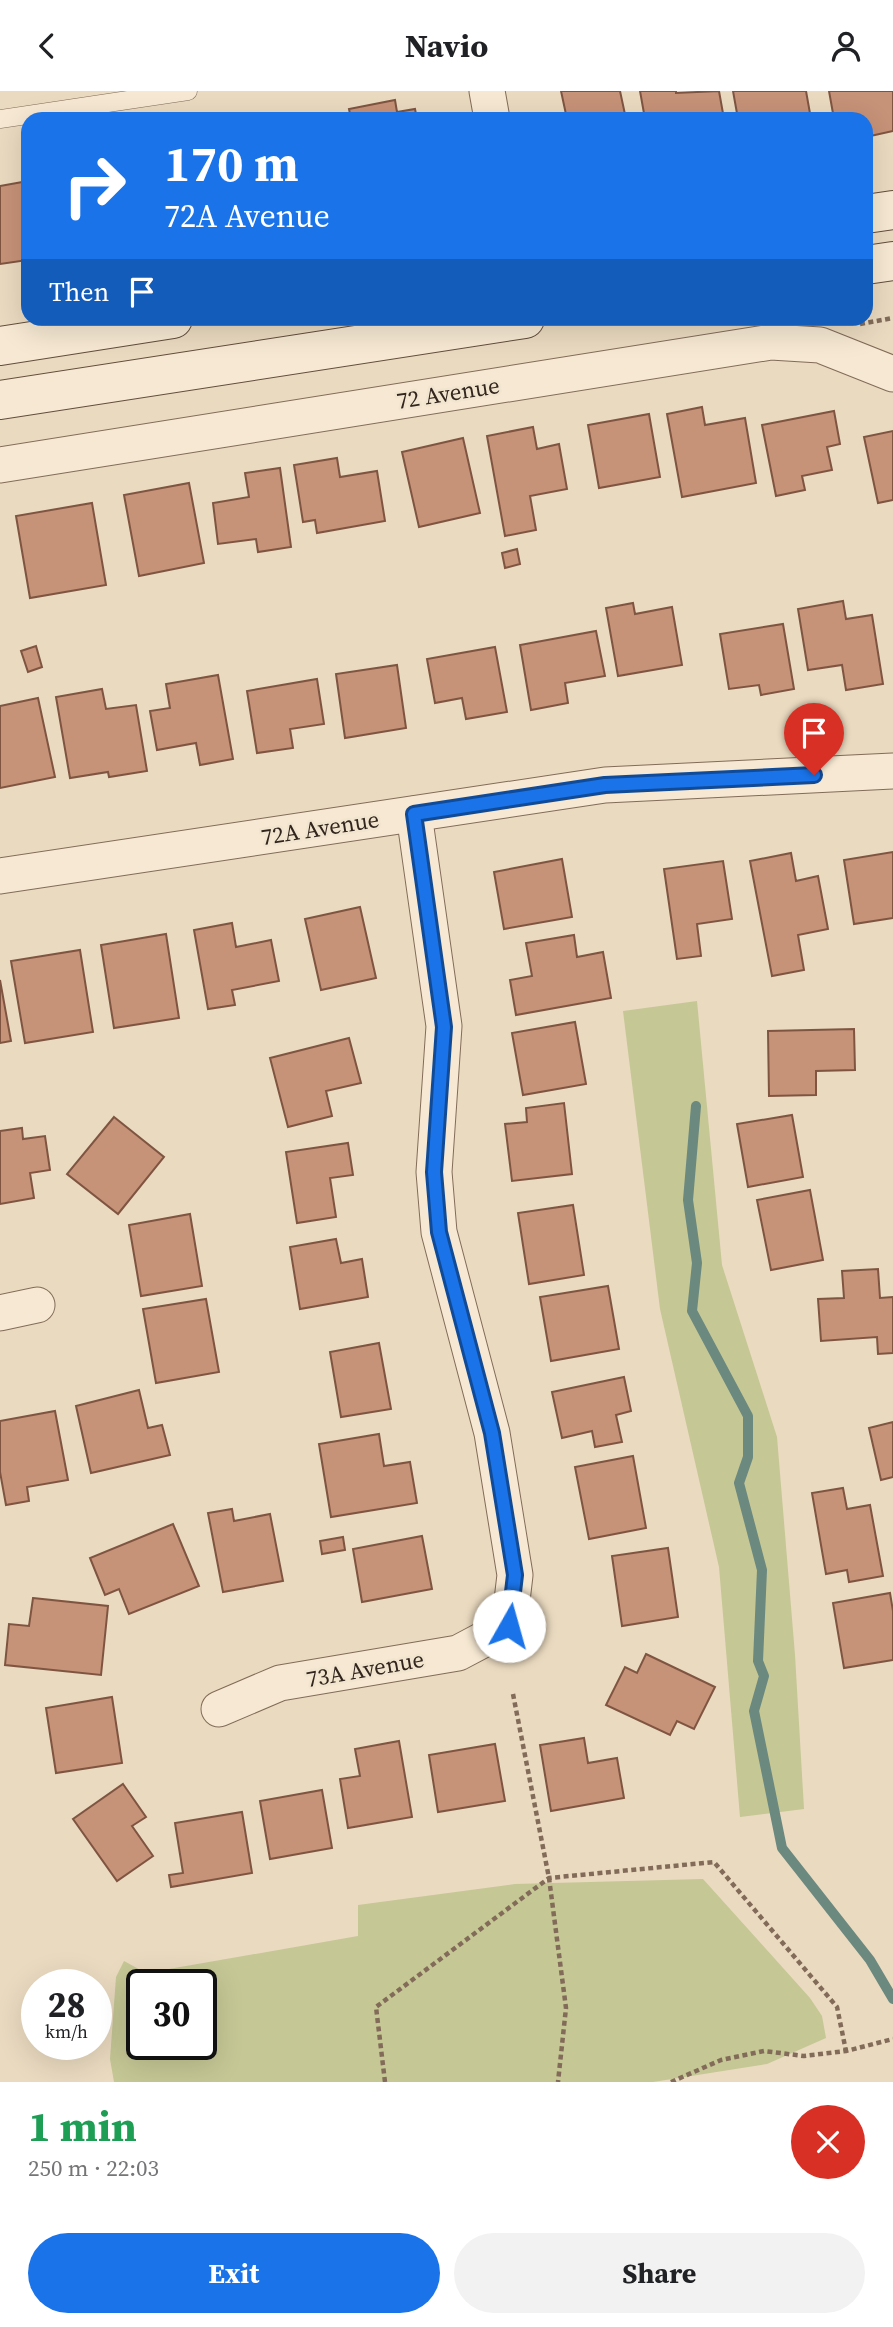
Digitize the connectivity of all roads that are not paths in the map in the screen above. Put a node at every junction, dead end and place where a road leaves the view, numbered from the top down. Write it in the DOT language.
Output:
graph roads {
  1 [pos="188,91"];
  2 [pos="487,91"];
  3 [pos="47,112"];
  4 [pos="491,112"];
  5 [pos="21,116"];
  6 [pos="0,119"];
  7 [pos="893,210"];
  8 [pos="873,213"];
  9 [pos="893,261"];
  10 [pos="873,264"];
  11 [pos="128,326"];
  12 [pos="480,326"];
  13 [pos="0,346"];
  14 [pos="893,374"];
  15 [pos="0,400"];
  16 [pos="0,465"];
  17 [pos="893,771"];
  18 [pos="414,814"];
  19 [pos="0,876"];
  20 [pos="37,1305"];
  21 [pos="0,1313"];
  22 [pos="219,1709"];
  1 -- 3 [label="lane"];
  2 -- 4 [label="street"];
  5 -- 6 [label="lane"];
  7 -- 8 [label="main road"];
  9 -- 10 [label="main road"];
  11 -- 13 [label="main road"];
  12 -- 15 [label="main road"];
  14 -- 16 [label="street, 72 Avenue"];
  17 -- 18 [label="street, 72A Avenue"];
  18 -- 19 [label="street, 72A Avenue"];
  18 -- 22 [label="street, 73A Avenue"];
  20 -- 21 [label="street"];
}
